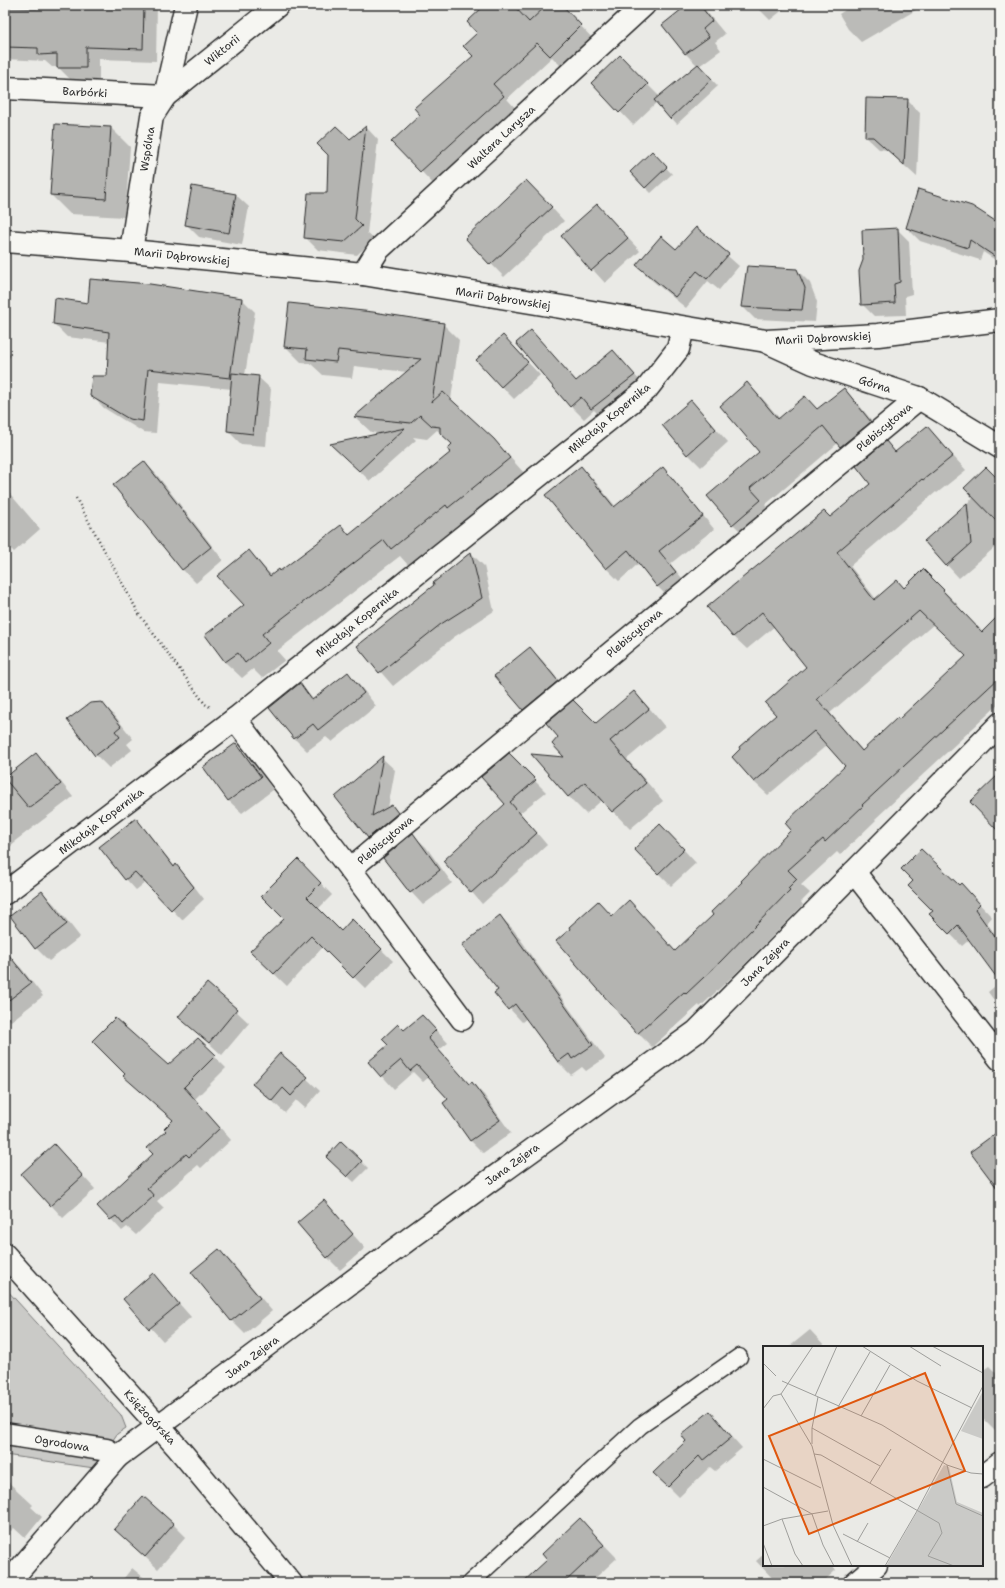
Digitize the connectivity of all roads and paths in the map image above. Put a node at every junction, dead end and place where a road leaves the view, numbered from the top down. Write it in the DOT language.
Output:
graph roads {
  1 [pos="186,5"];
  2 [pos="278,5"];
  3 [pos="644,5"];
  4 [pos="5,88"];
  5 [pos="165,96"];
  6 [pos="5,241"];
  7 [pos="131,251"];
  8 [pos="363,274"];
  9 [pos="1000,320"];
  10 [pos="683,328"];
  11 [pos="766,341"];
  12 [pos="919,398"];
  13 [pos="1000,447"];
  14 [pos="76,498"];
  15 [pos="235,719"];
  16 [pos="1000,724"];
  17 [pos="350,869"];
  18 [pos="854,872"];
  19 [pos="5,893"];
  20 [pos="462,1019"];
  21 [pos="1000,1059"];
  22 [pos="5,1255"];
  23 [pos="739,1357"];
  24 [pos="158,1426"];
  25 [pos="5,1434"];
  26 [pos="117,1457"];
  27 [pos="1000,1463"];
  28 [pos="983,1476"];
  29 [pos="875,1566"];
  30 [pos="8,1583"];
  31 [pos="291,1583"];
  32 [pos="470,1583"];
  33 [pos="855,1583"];
  1 -- 5 [label="street, Wspólna"];
  2 -- 5 [label="street, Wiktorii"];
  3 -- 8 [label="street, Waltera Larysza"];
  4 -- 5 [label="street, Barbórki"];
  5 -- 7 [label="street, Wspólna"];
  6 -- 7 [label="street, Marii Dąbrowskiej"];
  7 -- 8 [label="street, Marii Dąbrowskiej"];
  8 -- 10 [label="street, Marii Dąbrowskiej"];
  9 -- 11 [label="street, Marii Dąbrowskiej"];
  10 -- 11 [label="street, Marii Dąbrowskiej"];
  10 -- 15 [label="street, Mikołaja Kopernika"];
  11 -- 12 [label="street, Górna"];
  12 -- 13 [label="street, Górna"];
  12 -- 17 [label="street, Plebiscytowa"];
  14 -- 15 [label="path"];
  15 -- 17 [label="street, Plebiscytowa"];
  15 -- 19 [label="street, Mikołaja Kopernika"];
  16 -- 18 [label="street, Jana Zejera"];
  17 -- 20 [label="street, Plebiscytowa"];
  18 -- 21 [label="street"];
  18 -- 24 [label="street, Jana Zejera"];
  22 -- 24 [label="street, Księżogórska"];
  23 -- 32 [label="lane"];
  24 -- 26 [label="street, Jana Zejera"];
  24 -- 31 [label="street, Księżogórska"];
  25 -- 26 [label="street, Ogrodowa"];
  26 -- 30 [label="street, Jana Zejera"];
  27 -- 28 [label="street"];
  29 -- 33 [label="street"];
}
